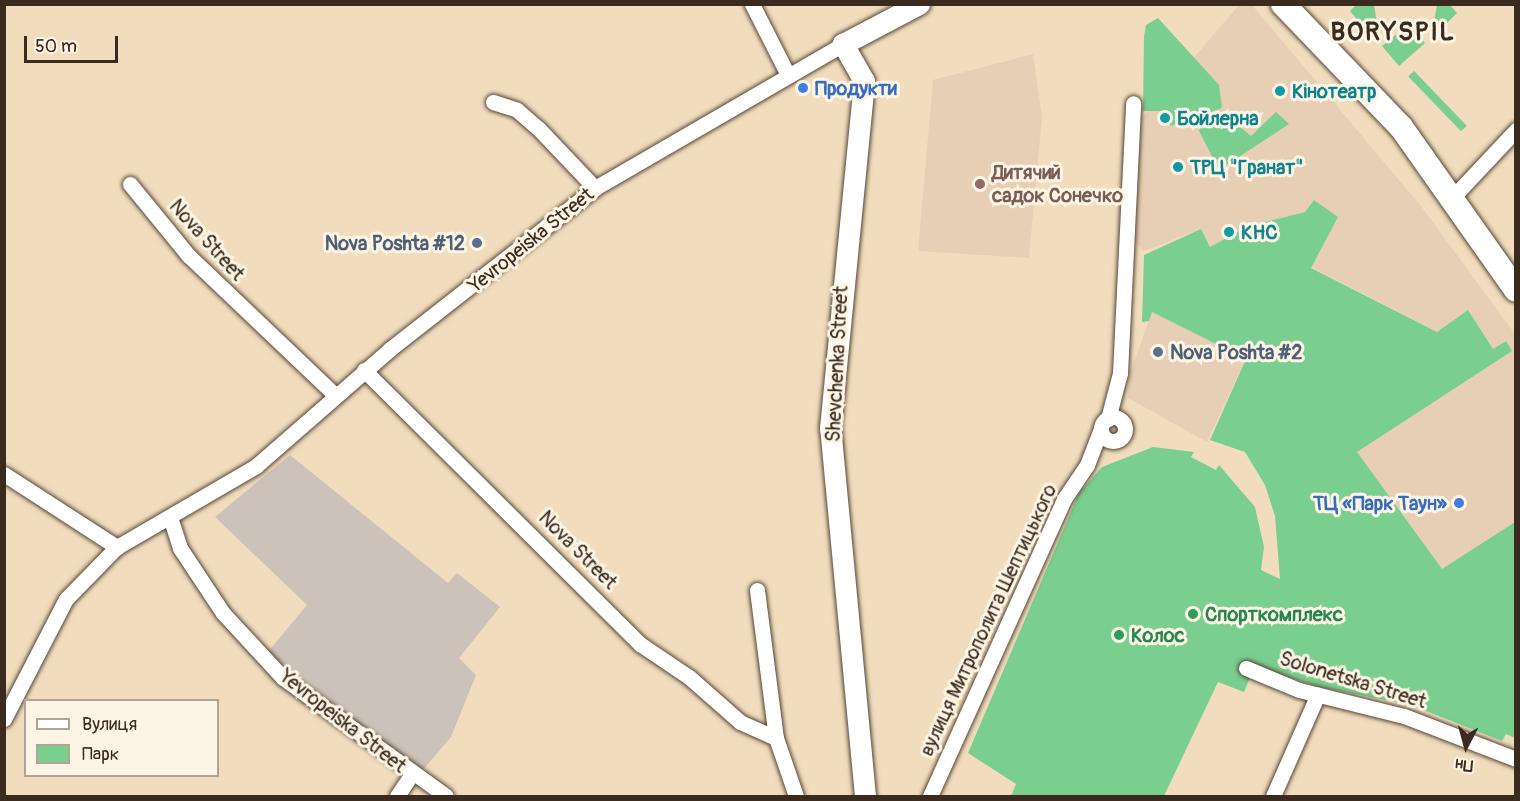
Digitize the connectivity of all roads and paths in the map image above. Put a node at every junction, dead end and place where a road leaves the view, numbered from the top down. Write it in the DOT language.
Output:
graph roads {
  1 [pos="752,4"];
  2 [pos="919,4"];
  3 [pos="1283,4"];
  4 [pos="843,44"];
  5 [pos="788,75"];
  6 [pos="494,102"];
  7 [pos="1133,103"];
  8 [pos="1515,130"];
  9 [pos="130,184"];
  10 [pos="595,188"];
  11 [pos="1454,196"];
  12 [pos="1515,290"];
  13 [pos="364,370"];
  14 [pos="335,395"];
  15 [pos="1110,422"];
  16 [pos="1117,441"];
  17 [pos="1087,465"];
  18 [pos="4,474"];
  19 [pos="170,517"];
  20 [pos="117,547"];
  21 [pos="757,590"];
  22 [pos="1246,668"];
  23 [pos="1318,694"];
  24 [pos="4,719"];
  25 [pos="776,738"];
  26 [pos="1515,759"];
  27 [pos="412,774"];
  28 [pos="397,796"];
  29 [pos="446,796"];
  30 [pos="796,796"];
  31 [pos="864,796"];
  32 [pos="930,796"];
  33 [pos="1273,796"];
  1 -- 5 [label="street"];
  2 -- 4 [label="main road, Yevropeiska Street"];
  3 -- 11 [label="highway"];
  4 -- 5 [label="street, Yevropeiska Street"];
  4 -- 31 [label="main road, Shevchenka Street"];
  5 -- 10 [label="street, Yevropeiska Street"];
  6 -- 10 [label="street"];
  7 -- 15 [label="street"];
  8 -- 11 [label="street"];
  9 -- 14 [label="street, Nova Street"];
  10 -- 13 [label="street, Yevropeiska Street"];
  11 -- 12 [label="highway"];
  13 -- 14 [label="street, Yevropeiska Street"];
  13 -- 25 [label="street, Nova Street"];
  14 -- 19 [label="street, Yevropeiska Street"];
  15 -- 16 [label="street"];
  15 -- 16 [label="street"];
  15 -- 17 [label="street, вулиця Митрополита Шептицького"];
  16 -- 17 [label="street"];
  17 -- 32 [label="street, вулиця Митрополита Шептицького"];
  18 -- 20 [label="street"];
  19 -- 20 [label="street, Yevropeiska Street"];
  19 -- 27 [label="street, Yevropeiska Street"];
  20 -- 24 [label="street, Yevropeiska Street"];
  21 -- 25 [label="street"];
  22 -- 23 [label="street, Solonetska Street"];
  23 -- 26 [label="street, Solonetska Street"];
  23 -- 33 [label="street"];
  25 -- 30 [label="street"];
  27 -- 28 [label="street"];
  27 -- 29 [label="street, Yevropeiska Street"];
}
